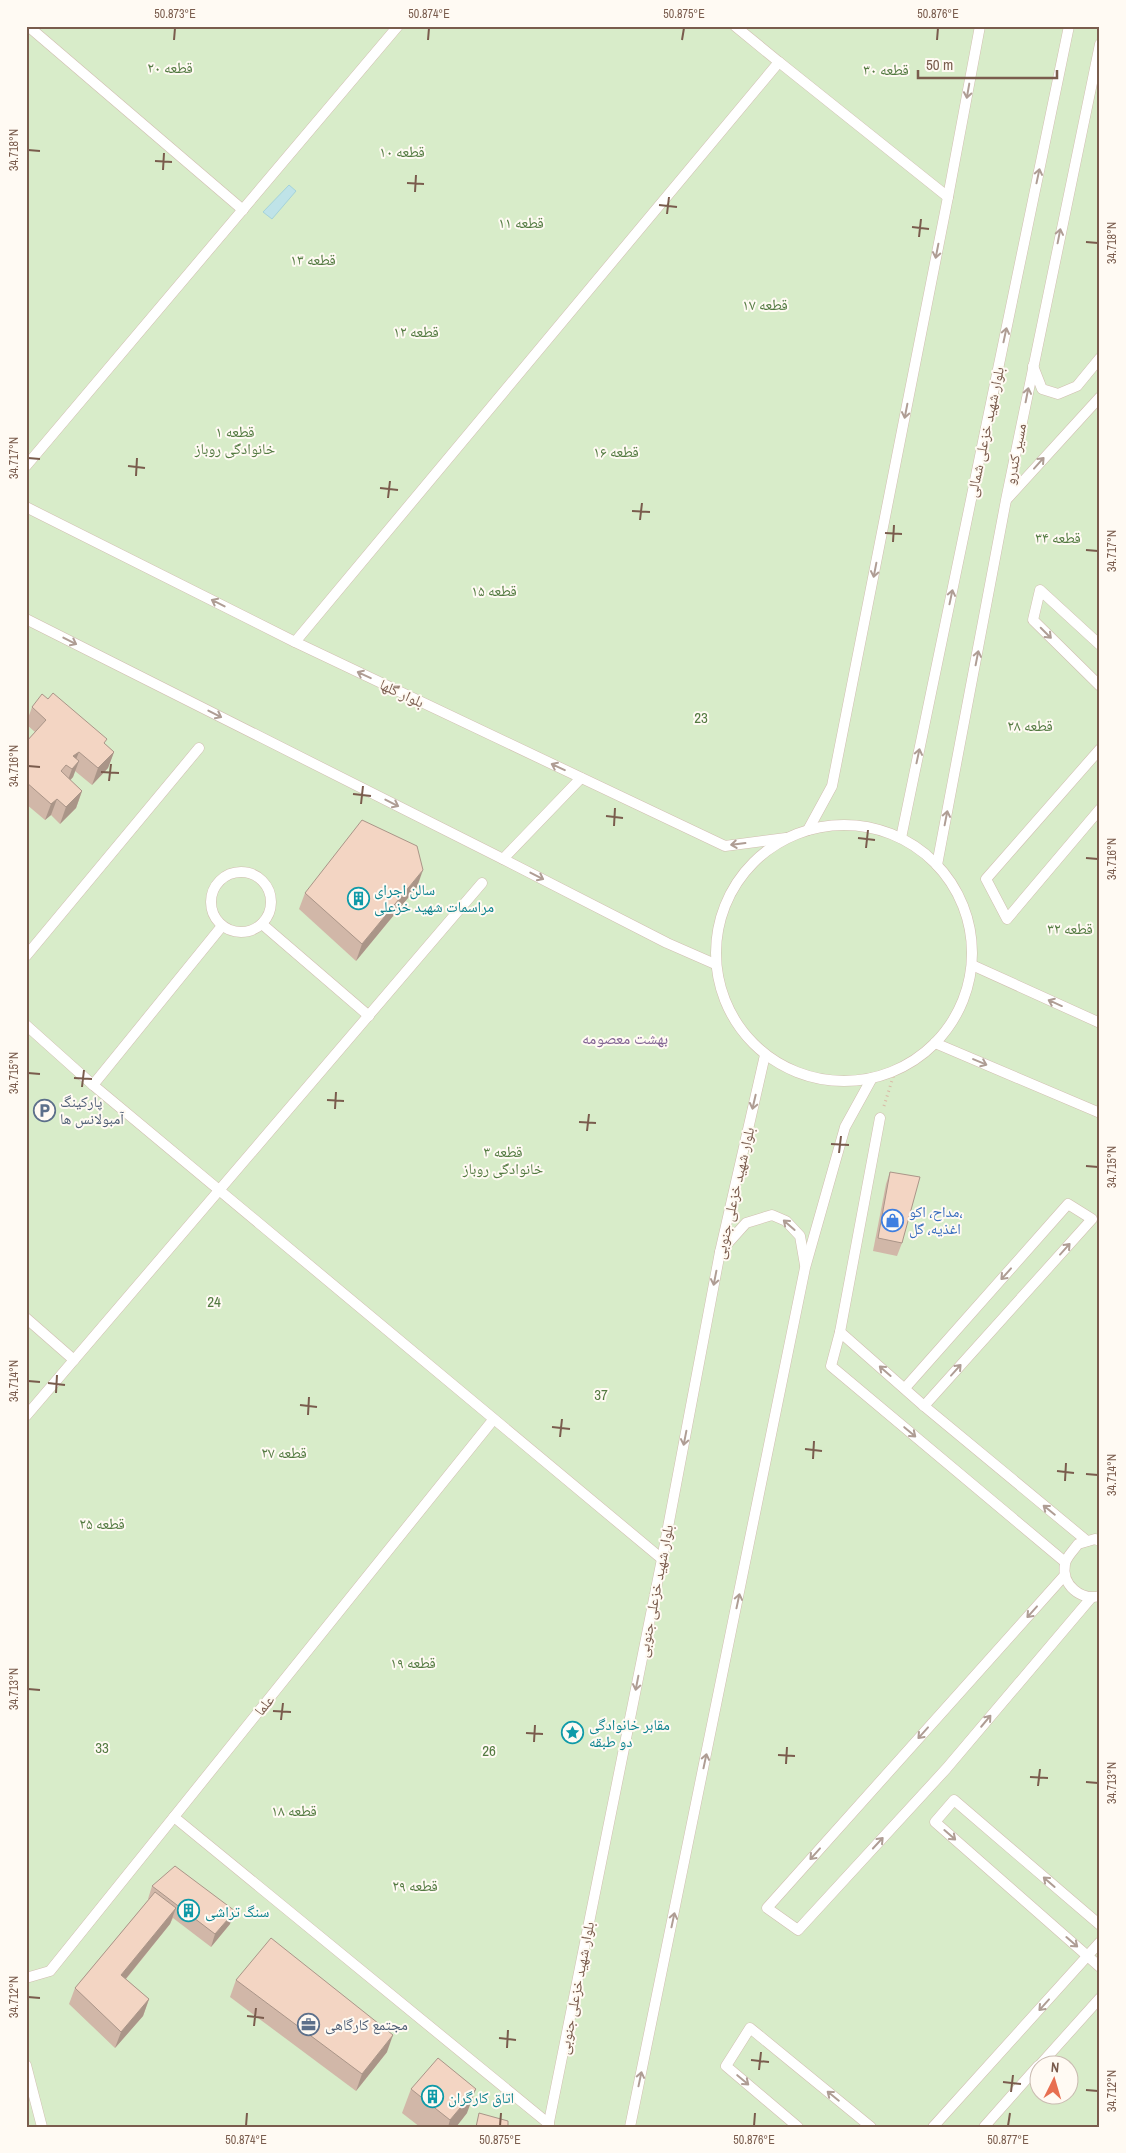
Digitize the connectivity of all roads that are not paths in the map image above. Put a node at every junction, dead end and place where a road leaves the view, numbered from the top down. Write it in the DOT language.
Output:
graph roads {
  1 [pos="28,26"];
  2 [pos="398,26"];
  3 [pos="735,26"];
  4 [pos="980,26"];
  5 [pos="1069,26"];
  6 [pos="1100,44"];
  7 [pos="779,62"];
  8 [pos="948,197"];
  9 [pos="244,210"];
  10 [pos="1100,358"];
  11 [pos="1033,366"];
  12 [pos="1100,397"];
  13 [pos="26,466"];
  14 [pos="1006,500"];
  15 [pos="26,507"];
  16 [pos="26,619"];
  17 [pos="295,642"];
  18 [pos="1100,644"];
  19 [pos="1100,686"];
  20 [pos="199,748"];
  21 [pos="1100,749"];
  22 [pos="580,778"];
  23 [pos="1100,809"];
  24 [pos="808,830"];
  25 [pos="786,838"];
  26 [pos="901,838"];
  27 [pos="503,858"];
  28 [pos="937,866"];
  29 [pos="482,883"];
  30 [pos="262,924"];
  31 [pos="222,926"];
  32 [pos="26,956"];
  33 [pos="715,964"];
  34 [pos="972,964"];
  35 [pos="369,1016"];
  36 [pos="1100,1023"];
  37 [pos="26,1025"];
  38 [pos="935,1043"];
  39 [pos="764,1055"];
  40 [pos="872,1078"];
  41 [pos="93,1085"];
  42 [pos="1100,1113"];
  43 [pos="880,1118"];
  44 [pos="219,1191"];
  45 [pos="720,1252"];
  46 [pos="805,1268"];
  47 [pos="26,1318"];
  48 [pos="840,1332"];
  49 [pos="74,1360"];
  50 [pos="905,1388"];
  51 [pos="924,1406"];
  52 [pos="26,1416"];
  53 [pos="493,1420"];
  54 [pos="1095,1539"];
  55 [pos="662,1559"];
  56 [pos="1065,1562"];
  57 [pos="1064,1576"];
  58 [pos="1095,1597"];
  59 [pos="174,1817"];
  60 [pos="1100,1925"];
  61 [pos="1100,1942"];
  62 [pos="1087,1956"];
  63 [pos="1100,1967"];
  64 [pos="26,1978"];
  65 [pos="1100,1998"];
  66 [pos="1048,2056"];
  67 [pos="26,2065"];
  68 [pos="1028,2078"];
  69 [pos="549,2125"];
  70 [pos="42,2127"];
  71 [pos="630,2127"];
  72 [pos="798,2127"];
  73 [pos="871,2127"];
  74 [pos="933,2127"];
  75 [pos="984,2127"];
  1 -- 9 [label="lane"];
  2 -- 9 [label="lane"];
  3 -- 7 [label="lane"];
  4 -- 8 [label="lane, one-way"];
  26 -- 5 [label="lane, بلوار شهید خزعلی شمالی, one-way"];
  11 -- 6 [label="lane, مسیر کندرو, one-way"];
  7 -- 8 [label="lane"];
  7 -- 17 [label="lane"];
  8 -- 24 [label="lane, one-way"];
  9 -- 13 [label="lane"];
  10 -- 11 [label="lane"];
  14 -- 11 [label="lane, مسیر کندرو, one-way"];
  14 -- 12 [label="lane, one-way"];
  28 -- 14 [label="lane, مسیر کندرو, one-way"];
  17 -- 15 [label="lane, بلوار گلها, one-way"];
  16 -- 27 [label="lane, one-way"];
  22 -- 17 [label="lane, بلوار گلها, one-way"];
  18 -- 19 [label="lane, one-way"];
  20 -- 32 [label="lane"];
  21 -- 23 [label="lane"];
  25 -- 22 [label="lane, بلوار گلها, one-way"];
  22 -- 27 [label="lane"];
  24 -- 25 [label="lane"];
  24 -- 26 [label="lane"];
  25 -- 33 [label="lane"];
  26 -- 28 [label="lane"];
  27 -- 33 [label="lane, one-way"];
  28 -- 34 [label="lane"];
  29 -- 35 [label="lane"];
  30 -- 31 [label="lane"];
  30 -- 31 [label="lane"];
  30 -- 35 [label="lane"];
  31 -- 41 [label="lane"];
  33 -- 39 [label="lane"];
  36 -- 34 [label="lane, one-way"];
  34 -- 38 [label="lane"];
  35 -- 44 [label="lane"];
  37 -- 41 [label="lane"];
  38 -- 40 [label="lane"];
  38 -- 42 [label="lane, one-way"];
  39 -- 40 [label="lane"];
  39 -- 45 [label="lane, بلوار شهید خزعلی جنوبی, one-way"];
  40 -- 46 [label="lane"];
  41 -- 44 [label="lane"];
  43 -- 48 [label="lane"];
  44 -- 49 [label="lane"];
  44 -- 53 [label="lane"];
  46 -- 45 [label="lane, one-way"];
  45 -- 55 [label="lane, بلوار شهید خزعلی جنوبی, one-way"];
  71 -- 46 [label="lane, one-way"];
  47 -- 49 [label="lane"];
  50 -- 48 [label="lane, one-way"];
  48 -- 56 [label="lane, one-way"];
  49 -- 52 [label="lane"];
  50 -- 51 [label="lane"];
  51 -- 50 [label="lane, one-way"];
  54 -- 51 [label="lane, one-way"];
  53 -- 55 [label="lane"];
  53 -- 59 [label="lane, علما"];
  54 -- 56 [label="lane"];
  55 -- 69 [label="lane, بلوار شهید خزعلی جنوبی, one-way"];
  56 -- 57 [label="lane"];
  57 -- 58 [label="lane"];
  57 -- 58 [label="lane, one-way"];
  59 -- 64 [label="lane, علما"];
  59 -- 69 [label="lane"];
  60 -- 62 [label="lane, one-way"];
  61 -- 62 [label="lane"];
  62 -- 63 [label="lane"];
  62 -- 74 [label="lane, one-way"];
  65 -- 66 [label="lane"];
  67 -- 70 [label="lane"];
  68 -- 75 [label="lane"];
  73 -- 72 [label="lane, one-way"];
}
